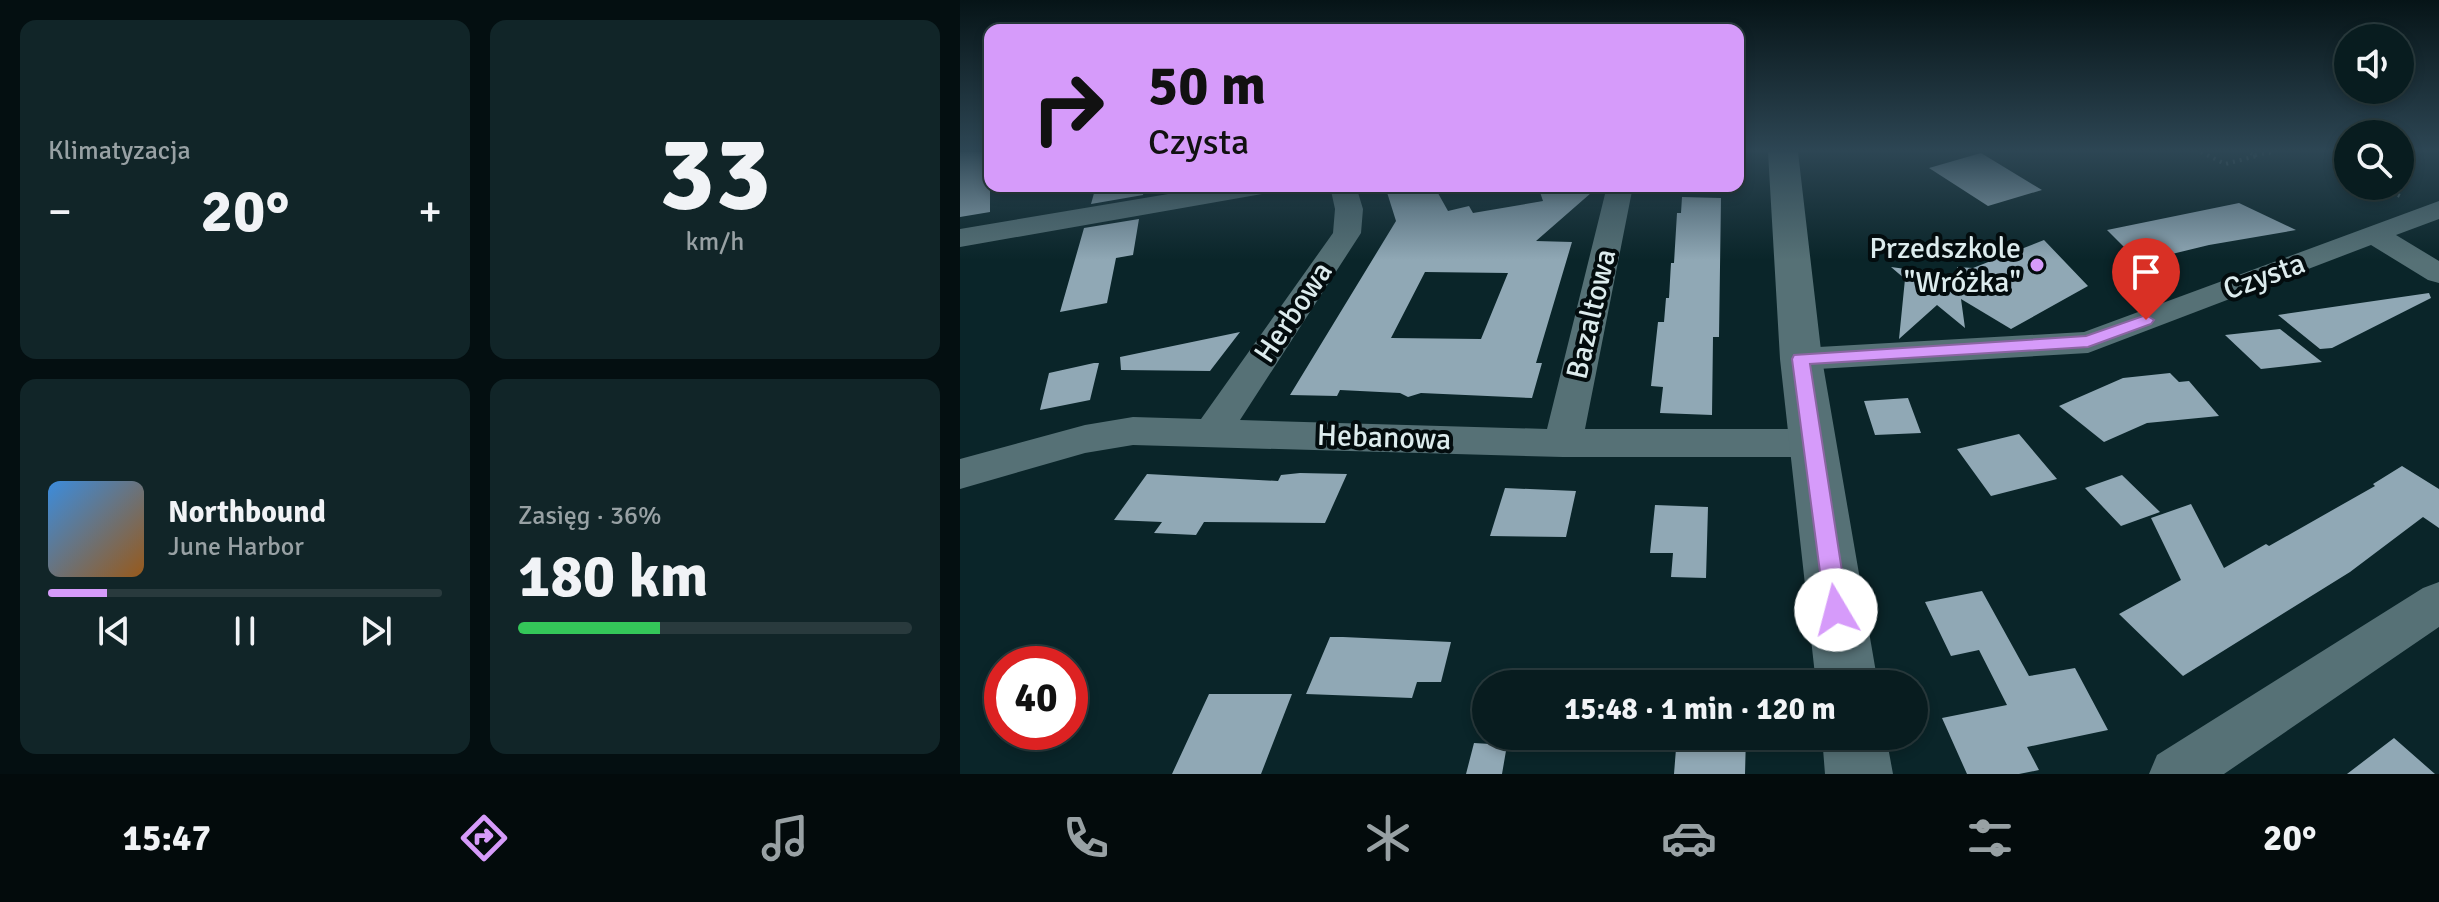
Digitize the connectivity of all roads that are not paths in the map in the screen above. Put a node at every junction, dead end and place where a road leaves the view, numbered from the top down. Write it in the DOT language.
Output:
graph roads {
  1 [pos="1786,188"];
  2 [pos="1227,192"];
  3 [pos="1345,192"];
  4 [pos="1619,192"];
  5 [pos="2425,204"];
  6 [pos="2375,235"];
  7 [pos="960,238"];
  8 [pos="2439,274"];
  9 [pos="1801,359"];
  10 [pos="1213,431"];
  11 [pos="1563,443"];
  12 [pos="1813,443"];
  13 [pos="960,474"];
  14 [pos="2439,602"];
  15 [pos="1845,670"];
  16 [pos="1856,750"];
  17 [pos="1859,774"];
  18 [pos="2176,774"];
  1 -- 9 [label="street"];
  2 -- 7 [label="street"];
  3 -- 10 [label="street, Herbowa"];
  4 -- 11 [label="street, Bazaltowa"];
  5 -- 6 [label="street, Czysta"];
  6 -- 8 [label="street"];
  6 -- 9 [label="street, Czysta"];
  9 -- 12 [label="street"];
  10 -- 11 [label="street, Hebanowa"];
  10 -- 13 [label="street, Hebanowa"];
  11 -- 12 [label="street, Hebanowa"];
  12 -- 15 [label="street"];
  14 -- 18 [label="street"];
  16 -- 17 [label="street"];
}
